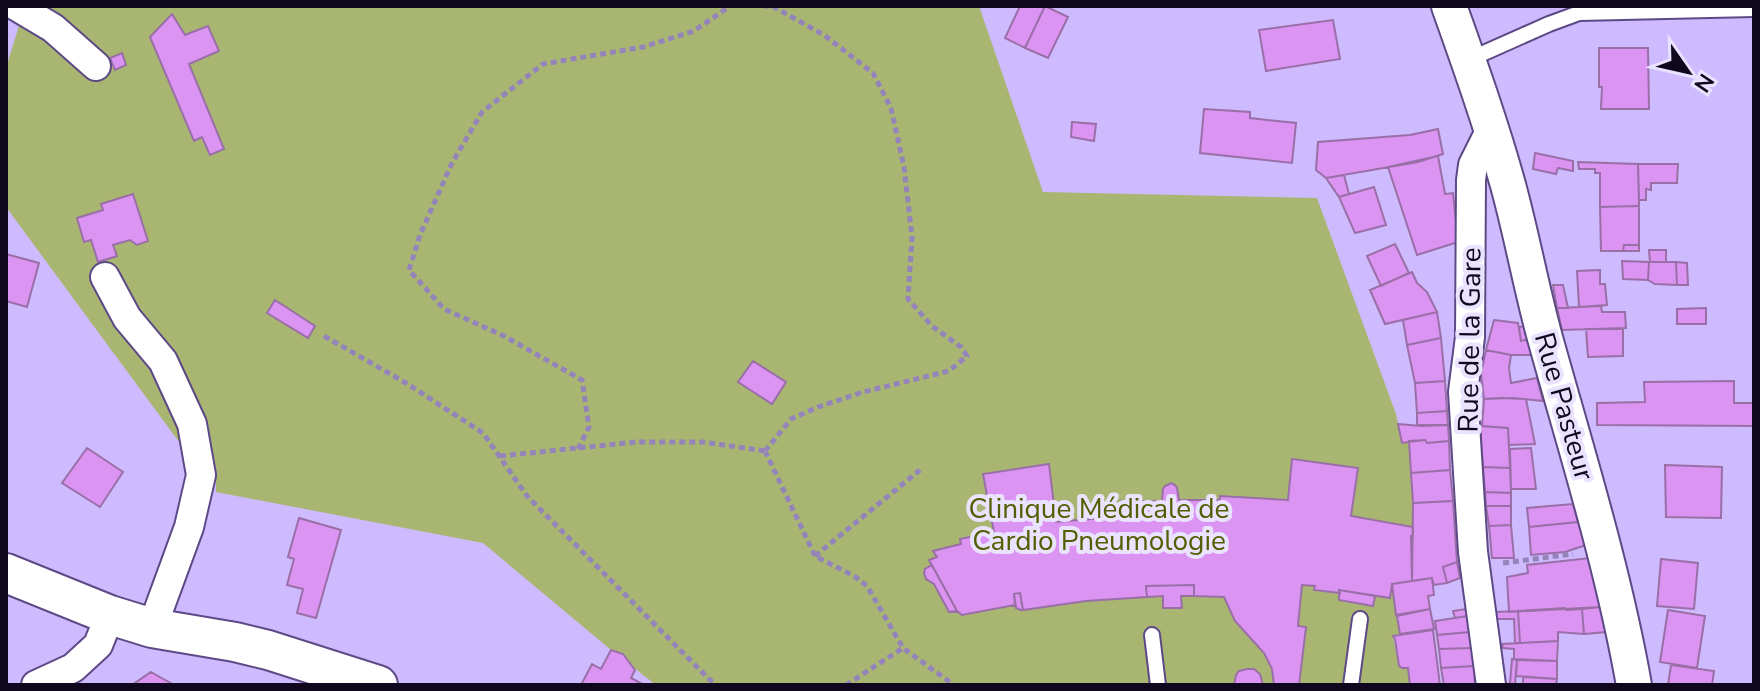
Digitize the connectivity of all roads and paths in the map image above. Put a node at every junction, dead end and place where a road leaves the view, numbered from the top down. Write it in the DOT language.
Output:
graph roads {
  1 [pos="16,6"];
  2 [pos="730,6"];
  3 [pos="765,6"];
  4 [pos="1449,6"];
  5 [pos="1754,9"];
  6 [pos="1468,60"];
  7 [pos="96,66"];
  8 [pos="1491,129"];
  9 [pos="105,277"];
  10 [pos="324,336"];
  11 [pos="578,449"];
  12 [pos="765,451"];
  13 [pos="499,457"];
  14 [pos="920,470"];
  15 [pos="1605,547"];
  16 [pos="815,556"];
  17 [pos="1474,568"];
  18 [pos="6,573"];
  19 [pos="110,615"];
  20 [pos="1360,619"];
  21 [pos="152,628"];
  22 [pos="1152,635"];
  23 [pos="903,648"];
  24 [pos="36,685"];
  25 [pos="378,685"];
  26 [pos="715,685"];
  27 [pos="846,685"];
  28 [pos="954,685"];
  29 [pos="1158,685"];
  30 [pos="1351,685"];
  31 [pos="1491,685"];
  32 [pos="1634,685"];
  1 -- 7 [label="street"];
  2 -- 11 [label="path"];
  3 -- 12 [label="path"];
  4 -- 6 [label="street"];
  5 -- 6 [label="lane"];
  6 -- 8 [label="street"];
  8 -- 15 [label="street, Rue Pasteur"];
  8 -- 17 [label="street, Rue de la Gare"];
  9 -- 21 [label="street"];
  10 -- 13 [label="path"];
  11 -- 12 [label="path"];
  11 -- 13 [label="path"];
  12 -- 16 [label="path"];
  13 -- 26 [label="path"];
  14 -- 16 [label="path"];
  15 -- 17 [label="path"];
  15 -- 32 [label="street, Rue Pasteur"];
  16 -- 23 [label="path"];
  17 -- 31 [label="street, Rue de la Gare"];
  18 -- 19 [label="main road"];
  19 -- 21 [label="main road"];
  19 -- 24 [label="street"];
  20 -- 30 [label="lane"];
  21 -- 25 [label="main road"];
  22 -- 29 [label="lane"];
  23 -- 27 [label="path"];
  23 -- 28 [label="path"];
}
